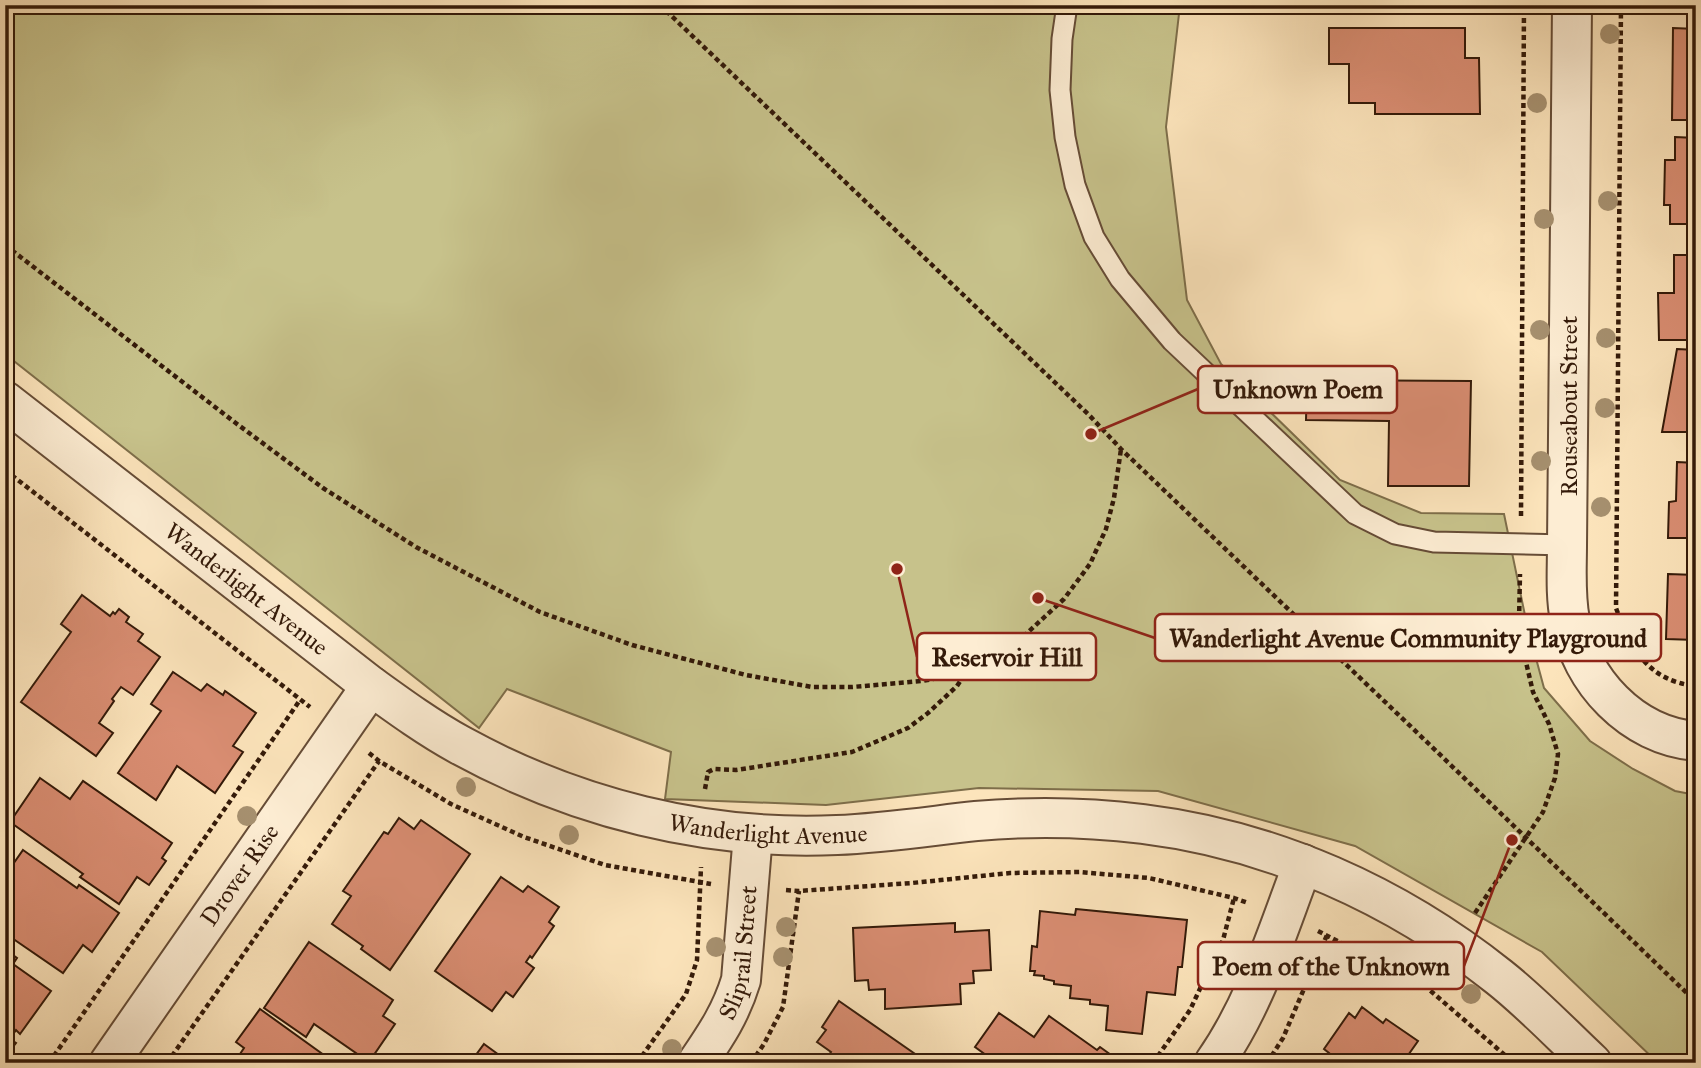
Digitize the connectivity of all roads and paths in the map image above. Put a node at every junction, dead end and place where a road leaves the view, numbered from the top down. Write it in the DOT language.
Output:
graph roads {
  1 [pos="660,5"];
  2 [pos="1067,5"];
  3 [pos="1572,5"];
  4 [pos="1620,5"];
  5 [pos="5,245"];
  6 [pos="5,401"];
  7 [pos="1121,449"];
  8 [pos="1567,544"];
  9 [pos="1696,686"];
  10 [pos="371,687"];
  11 [pos="300,700"];
  12 [pos="1696,741"];
  13 [pos="379,761"];
  14 [pos="753,834"];
  15 [pos="1303,864"];
  16 [pos="1234,898"];
  17 [pos="1327,934"];
  18 [pos="1696,1002"];
  19 [pos="49,1063"];
  20 [pos="108,1063"];
  21 [pos="167,1063"];
  22 [pos="697,1063"];
  23 [pos="1153,1063"];
  24 [pos="1214,1063"];
  25 [pos="1267,1063"];
  26 [pos="1592,1063"];
  1 -- 7 [label="path"];
  2 -- 8 [label="lane"];
  3 -- 8 [label="street, Rouseabout Street"];
  4 -- 9 [label="path"];
  5 -- 7 [label="path"];
  6 -- 10 [label="street, Wanderlight Avenue"];
  7 -- 18 [label="path"];
  8 -- 12 [label="street, Rouseabout Street"];
  10 -- 14 [label="street, Wanderlight Avenue"];
  10 -- 20 [label="street, Drover Rise"];
  11 -- 19 [label="path"];
  13 -- 21 [label="path"];
  14 -- 15 [label="street, Wanderlight Avenue"];
  14 -- 22 [label="street, Sliprail Street"];
  15 -- 24 [label="street"];
  15 -- 26 [label="street, Wanderlight Avenue"];
  16 -- 23 [label="path"];
  17 -- 25 [label="path"];
}
